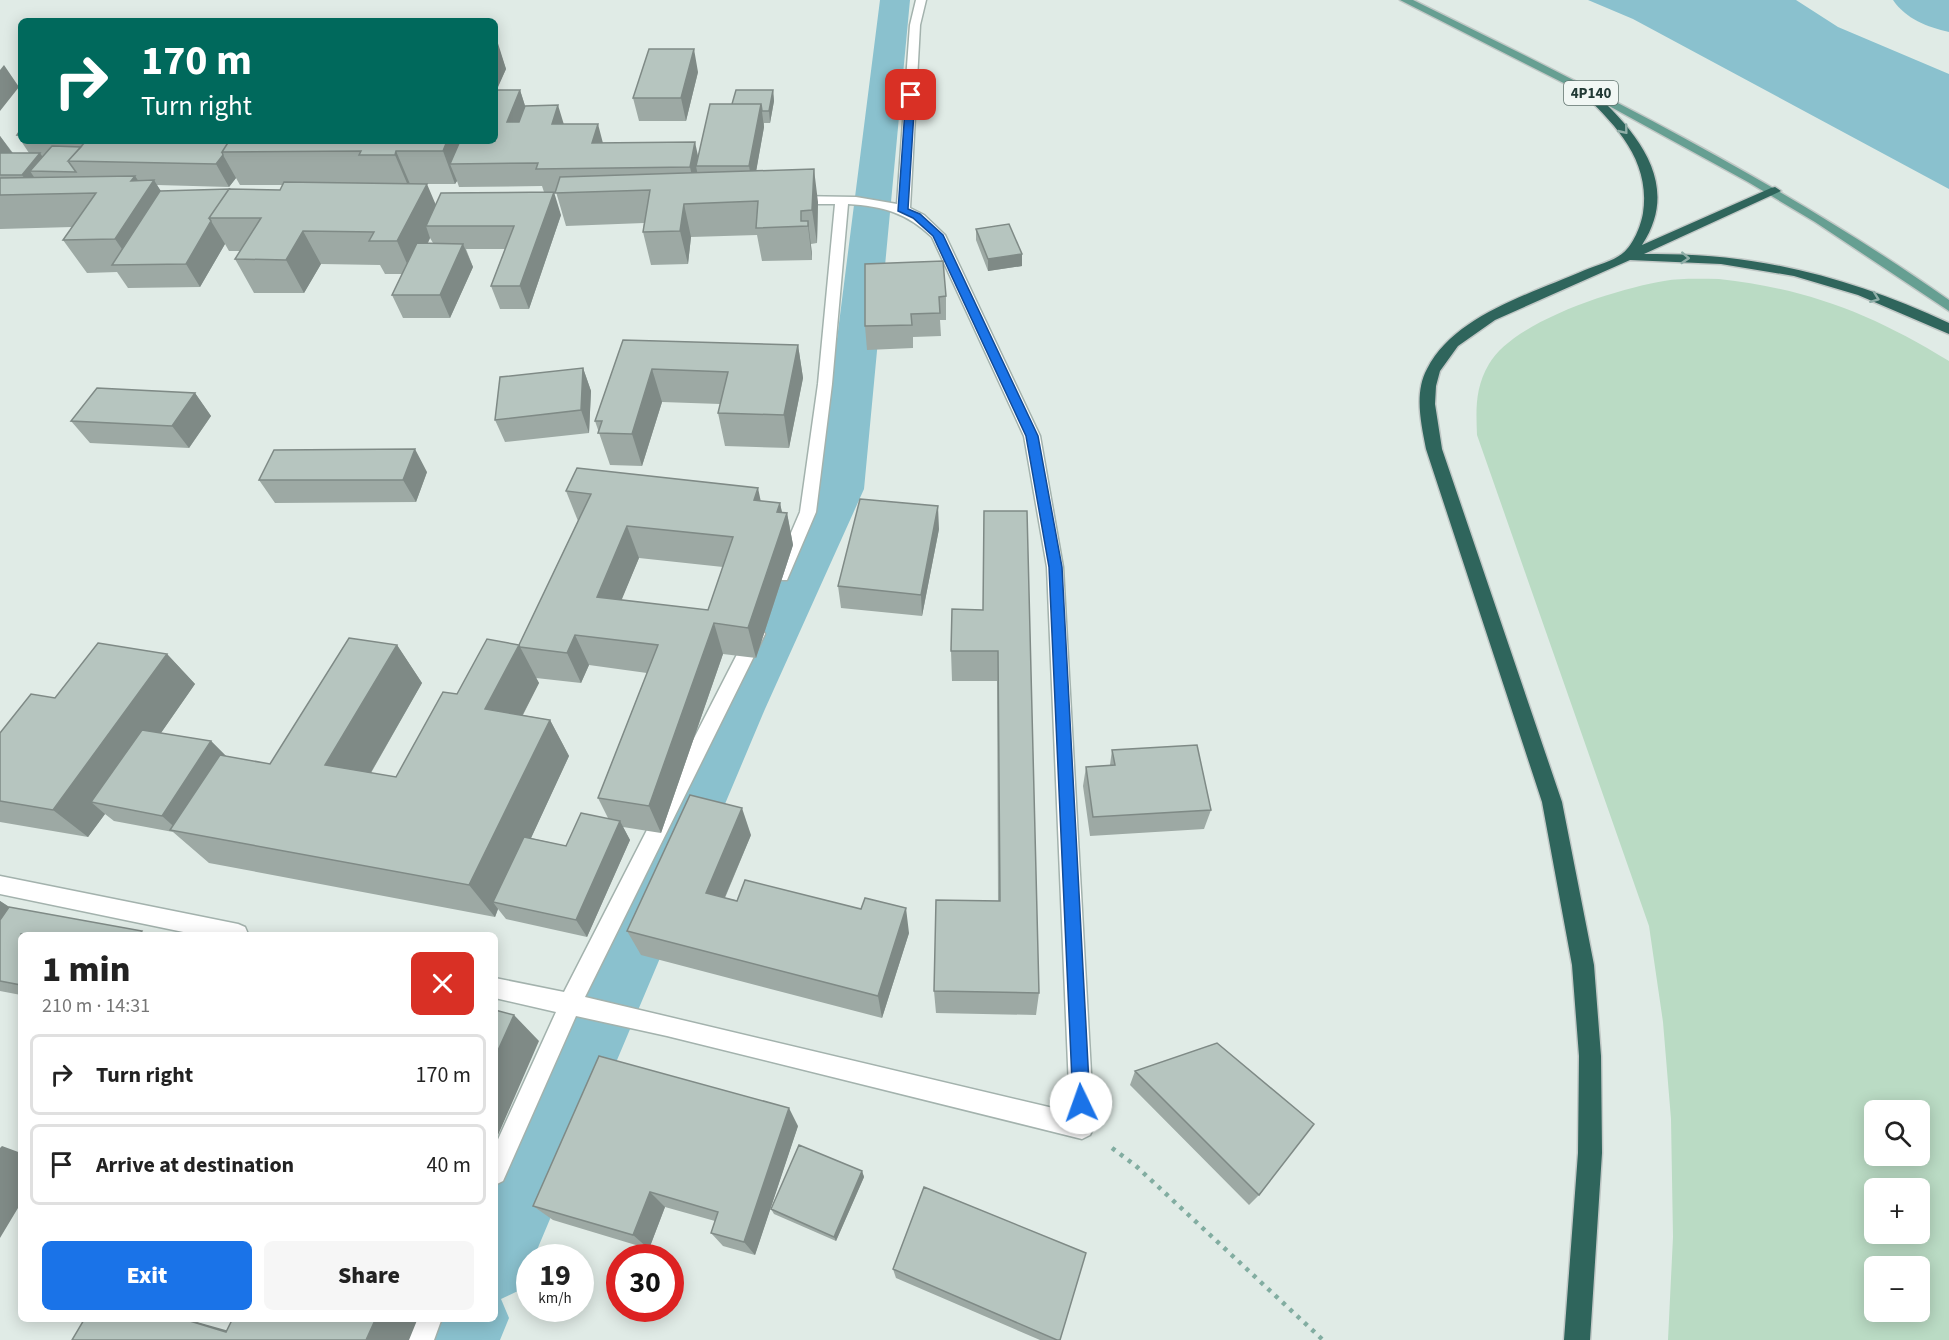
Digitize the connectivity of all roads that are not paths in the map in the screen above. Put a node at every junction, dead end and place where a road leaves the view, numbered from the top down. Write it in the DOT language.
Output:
graph roads {
  1 [pos="921,0"];
  2 [pos="1405,0"];
  3 [pos="1583,88"];
  4 [pos="1775,191"];
  5 [pos="783,200"];
  6 [pos="842,201"];
  7 [pos="898,209"];
  8 [pos="1627,258"];
  9 [pos="1949,306"];
  10 [pos="1949,329"];
  11 [pos="772,594"];
  12 [pos="764,615"];
  13 [pos="0,885"];
  14 [pos="228,932"];
  15 [pos="498,989"];
  16 [pos="572,1004"];
  17 [pos="498,1166"];
  18 [pos="428,1322"];
  19 [pos="421,1340"];
  20 [pos="1577,1340"];
  1 -- 7 [label="street"];
  2 -- 3 [label="main road, 4P140"];
  3 -- 4 [label="main road, 4P140"];
  3 -- 8 [label="highway, one-way"];
  4 -- 8 [label="highway"];
  4 -- 9 [label="main road"];
  5 -- 6 [label="street"];
  6 -- 7 [label="street"];
  6 -- 11 [label="street"];
  7 -- 16 [label="street"];
  8 -- 10 [label="highway, one-way"];
  8 -- 20 [label="highway"];
  12 -- 16 [label="street"];
  13 -- 14 [label="street"];
  15 -- 16 [label="street"];
  16 -- 17 [label="street"];
  18 -- 19 [label="street"];
}
